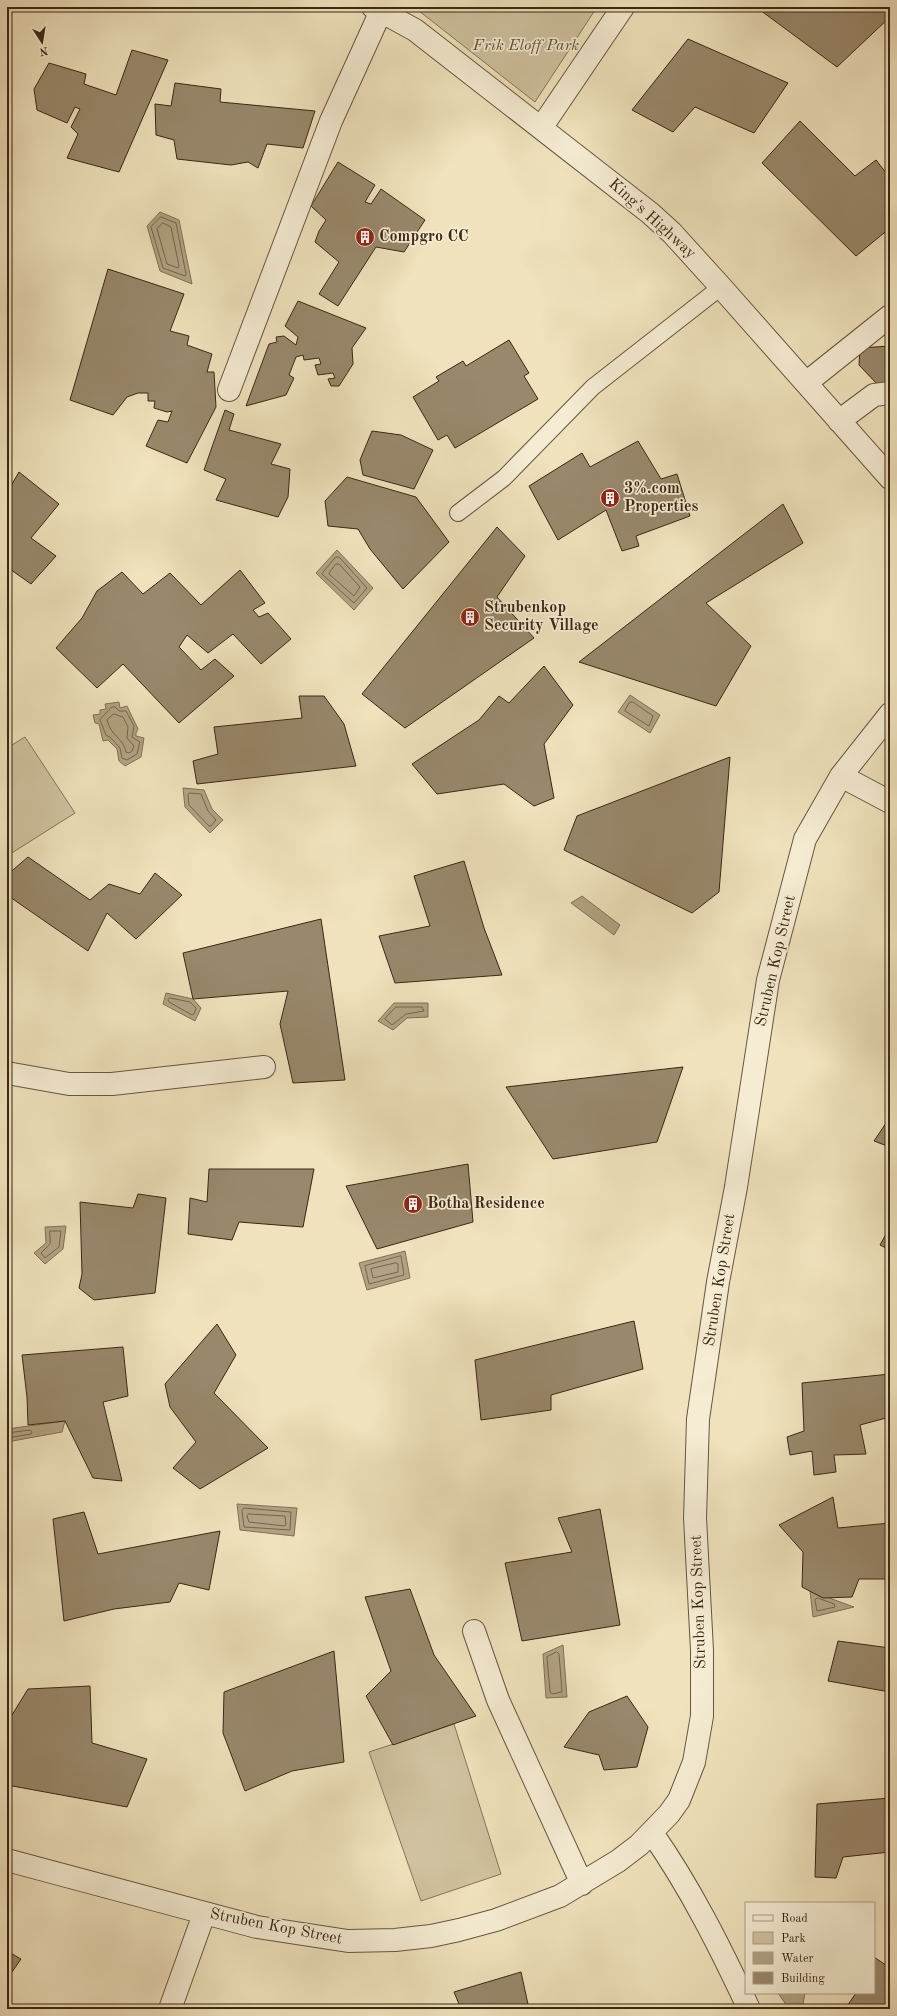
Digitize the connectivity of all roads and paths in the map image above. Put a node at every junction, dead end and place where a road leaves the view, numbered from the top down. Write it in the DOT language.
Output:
graph roads {
  1 [pos="622,7"];
  2 [pos="377,9"];
  3 [pos="541,128"];
  4 [pos="721,287"];
  5 [pos="890,316"];
  6 [pos="806,383"];
  7 [pos="229,390"];
  8 [pos="890,393"];
  9 [pos="839,421"];
  10 [pos="890,478"];
  11 [pos="458,513"];
  12 [pos="890,714"];
  13 [pos="841,776"];
  14 [pos="890,802"];
  15 [pos="264,1067"];
  16 [pos="7,1073"];
  17 [pos="474,1631"];
  18 [pos="652,1833"];
  19 [pos="7,1860"];
  20 [pos="582,1884"];
  21 [pos="204,1914"];
  22 [pos="170,2009"];
  23 [pos="749,2009"];
  1 -- 3 [label="street"];
  2 -- 3 [label="street, King's Highway"];
  2 -- 7 [label="street"];
  3 -- 4 [label="street, King's Highway"];
  4 -- 6 [label="street, King's Highway"];
  4 -- 11 [label="lane"];
  5 -- 6 [label="street"];
  6 -- 9 [label="street, King's Highway"];
  8 -- 9 [label="street"];
  9 -- 10 [label="street, King's Highway"];
  12 -- 13 [label="street, Struben Kop Street"];
  13 -- 14 [label="street"];
  13 -- 18 [label="street, Struben Kop Street"];
  15 -- 16 [label="street"];
  17 -- 20 [label="street"];
  18 -- 20 [label="street, Struben Kop Street"];
  18 -- 23 [label="street"];
  19 -- 21 [label="street, Struben Kop Street"];
  20 -- 21 [label="street, Struben Kop Street"];
  21 -- 22 [label="street"];
}
